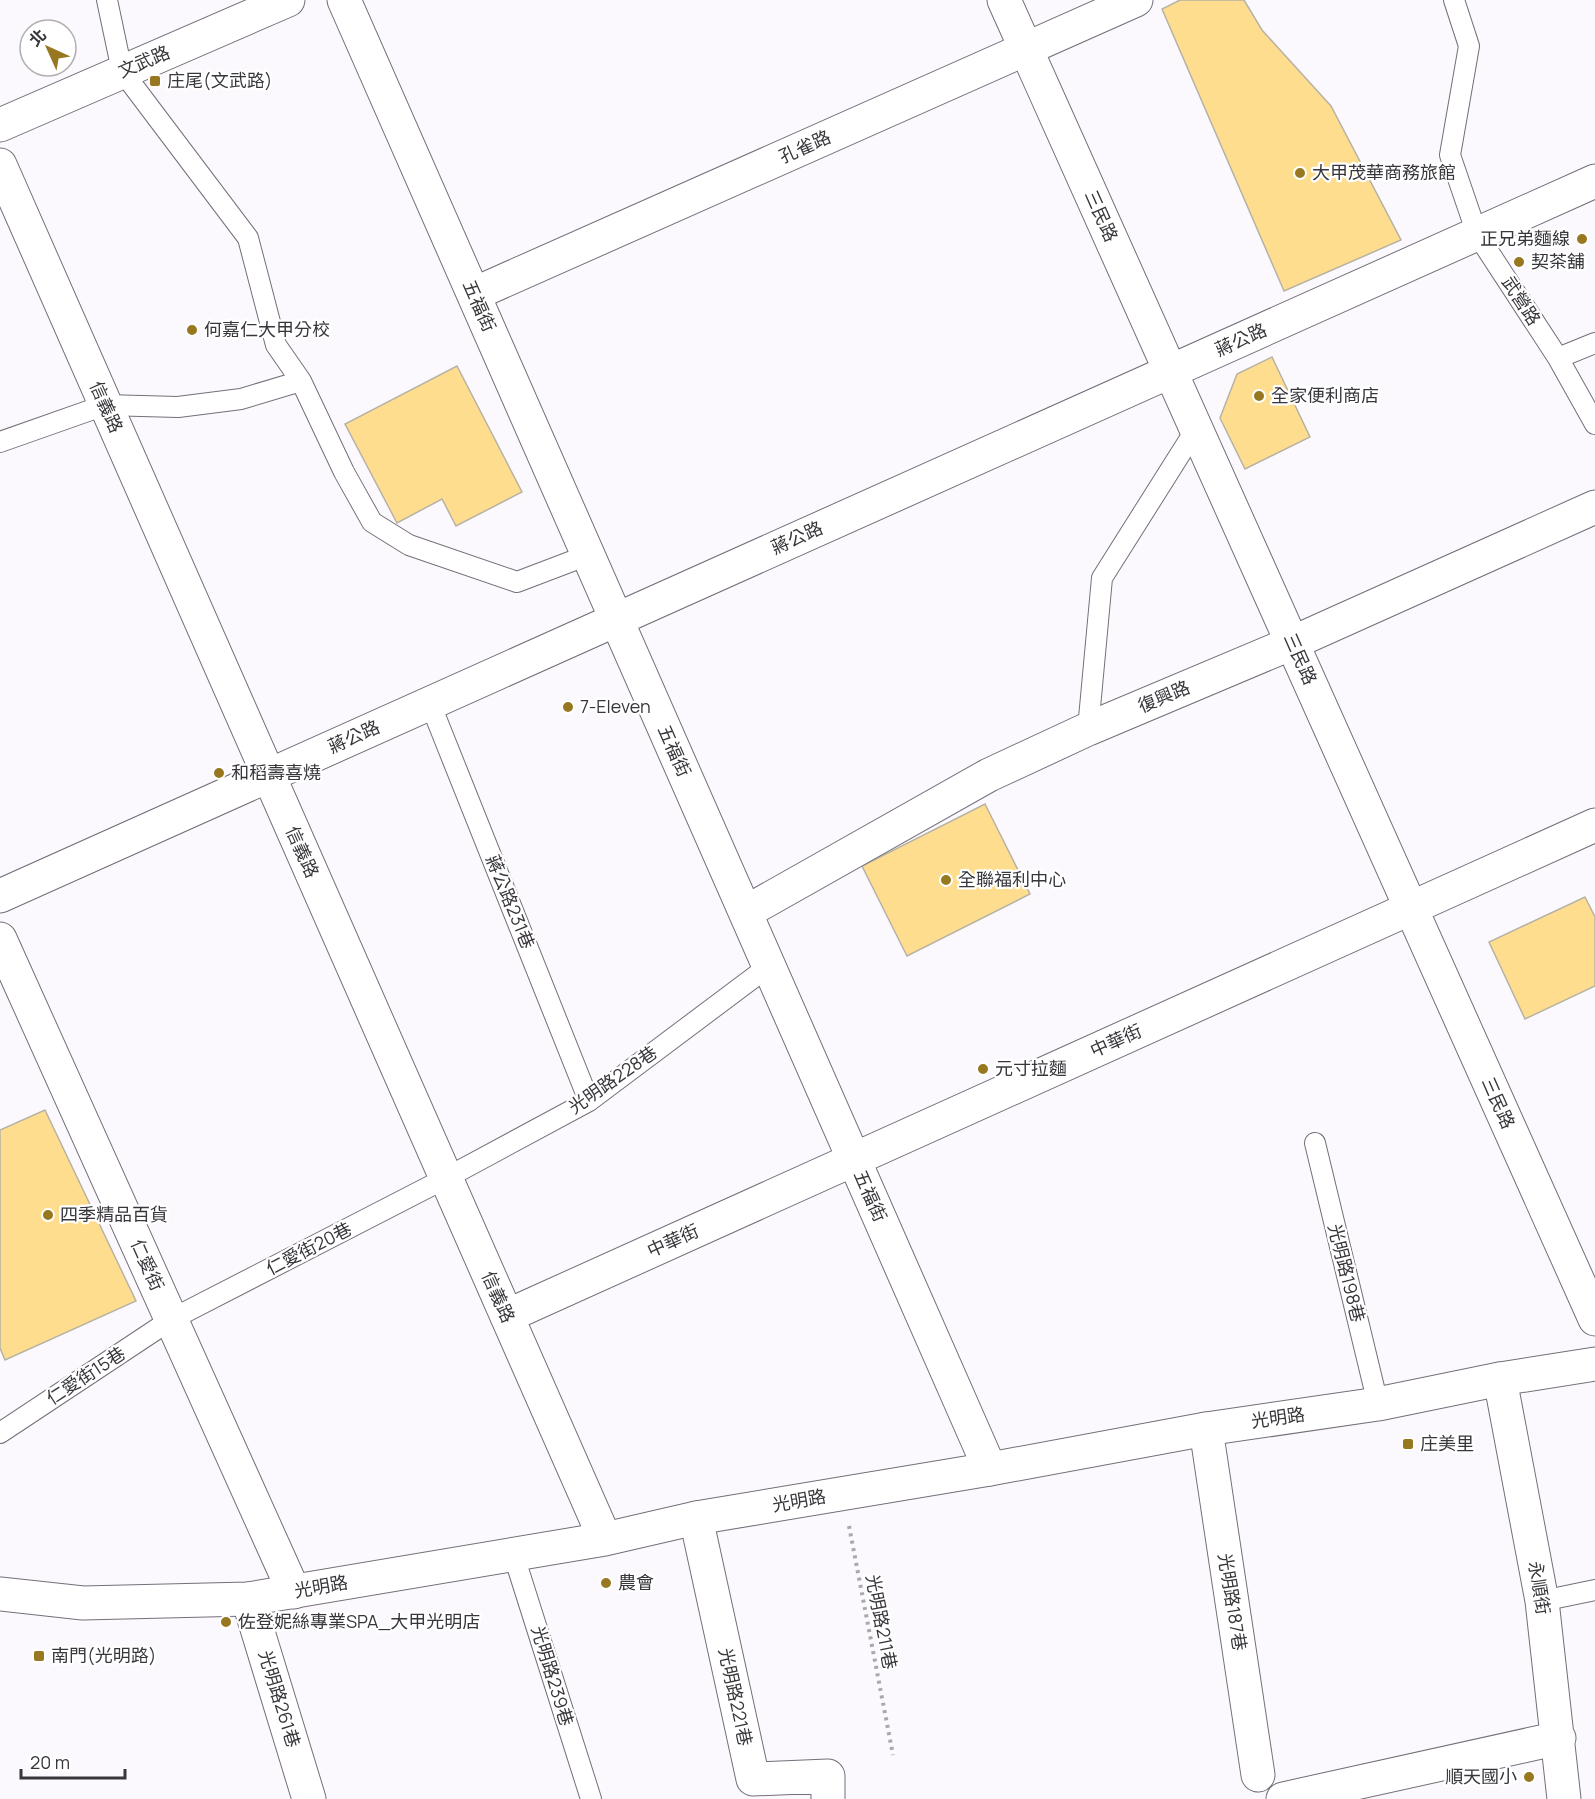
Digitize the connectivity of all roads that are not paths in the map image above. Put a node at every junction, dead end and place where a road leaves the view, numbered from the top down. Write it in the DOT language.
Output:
graph roads {
  1 [pos="107,0"];
  2 [pos="288,0"];
  3 [pos="344,0"];
  4 [pos="1004,0"];
  5 [pos="1136,0"];
  6 [pos="1454,0"];
  7 [pos="1026,49"];
  8 [pos="122,71"];
  9 [pos="0,124"];
  10 [pos="0,165"];
  11 [pos="1595,181"];
  12 [pos="1477,234"];
  13 [pos="474,294"];
  14 [pos="1595,343"];
  15 [pos="1558,358"];
  16 [pos="1171,371"];
  17 [pos="301,381"];
  18 [pos="105,405"];
  19 [pos="1595,424"];
  20 [pos="1196,429"];
  21 [pos="0,442"];
  22 [pos="1595,507"];
  23 [pos="588,555"];
  24 [pos="616,620"];
  25 [pos="1293,643"];
  26 [pos="430,703"];
  27 [pos="1088,729"];
  28 [pos="269,776"];
  29 [pos="1595,825"];
  30 [pos="0,896"];
  31 [pos="1411,908"];
  32 [pos="746,912"];
  33 [pos="0,939"];
  34 [pos="769,966"];
  35 [pos="589,1101"];
  36 [pos="1315,1143"];
  37 [pos="854,1159"];
  38 [pos="446,1178"];
  39 [pos="507,1316"];
  40 [pos="172,1319"];
  41 [pos="1595,1319"];
  42 [pos="1595,1365"];
  43 [pos="1500,1379"];
  44 [pos="1378,1404"];
  45 [pos="1206,1429"];
  46 [pos="0,1432"];
  47 [pos="990,1469"];
  48 [pos="696,1518"];
  49 [pos="605,1539"];
  50 [pos="513,1553"];
  51 [pos="1595,1590"];
  52 [pos="294,1592"];
  53 [pos="0,1594"];
  54 [pos="249,1599"];
  55 [pos="1542,1601"];
  56 [pos="1559,1738"];
  57 [pos="1258,1775"];
  58 [pos="309,1799"];
  59 [pos="591,1799"];
  60 [pos="828,1799"];
  61 [pos="1282,1799"];
  62 [pos="1564,1799"];
  1 -- 8 [label="lane"];
  2 -- 8 [label="street, 文武路"];
  3 -- 13 [label="street, 五福街"];
  4 -- 7 [label="street, 三民路"];
  5 -- 7 [label="street, 孔雀路"];
  6 -- 12 [label="lane, 武營路"];
  7 -- 13 [label="street, 孔雀路"];
  7 -- 16 [label="street, 三民路"];
  8 -- 9 [label="street, 文武路"];
  8 -- 17 [label="lane"];
  10 -- 18 [label="street, 信義路"];
  11 -- 12 [label="street, 蔣公路"];
  12 -- 15 [label="lane, 武營路"];
  12 -- 16 [label="street, 蔣公路"];
  13 -- 23 [label="street, 五福街"];
  14 -- 15 [label="lane"];
  15 -- 19 [label="lane, 武營路"];
  16 -- 20 [label="street, 三民路"];
  16 -- 24 [label="street, 蔣公路"];
  17 -- 18 [label="lane"];
  17 -- 23 [label="lane"];
  18 -- 21 [label="lane"];
  18 -- 28 [label="street, 信義路"];
  20 -- 25 [label="street, 三民路"];
  20 -- 27 [label="lane"];
  22 -- 25 [label="street, 復興路"];
  23 -- 24 [label="street, 五福街"];
  24 -- 26 [label="street, 蔣公路"];
  24 -- 32 [label="street, 五福街"];
  25 -- 27 [label="street, 復興路"];
  25 -- 31 [label="street, 三民路"];
  26 -- 28 [label="street, 蔣公路"];
  26 -- 35 [label="lane, 蔣公路231巷"];
  27 -- 32 [label="street, 復興路"];
  28 -- 30 [label="street, 蔣公路"];
  28 -- 38 [label="street, 信義路"];
  29 -- 31 [label="street, 中華街"];
  31 -- 37 [label="street, 中華街"];
  31 -- 41 [label="street, 三民路"];
  32 -- 34 [label="street, 五福街"];
  33 -- 40 [label="street, 仁愛街"];
  34 -- 35 [label="lane, 光明路228巷"];
  34 -- 37 [label="street, 五福街"];
  35 -- 38 [label="lane, 光明路228巷"];
  36 -- 44 [label="lane, 光明路198巷"];
  37 -- 39 [label="street, 中華街"];
  37 -- 47 [label="street, 五福街"];
  38 -- 39 [label="street, 信義路"];
  38 -- 40 [label="lane, 仁愛街20巷"];
  39 -- 49 [label="street, 信義路"];
  40 -- 46 [label="lane, 仁愛街15巷"];
  40 -- 52 [label="street, 仁愛街"];
  42 -- 43 [label="street, 光明路"];
  43 -- 44 [label="street, 光明路"];
  43 -- 55 [label="street, 永順街"];
  44 -- 45 [label="street, 光明路"];
  45 -- 47 [label="street, 光明路"];
  45 -- 57 [label="street, 光明路187巷"];
  47 -- 48 [label="street, 光明路"];
  48 -- 49 [label="street, 光明路"];
  48 -- 60 [label="street, 光明路221巷"];
  49 -- 50 [label="street, 光明路"];
  50 -- 52 [label="street, 光明路"];
  50 -- 59 [label="lane, 光明路239巷"];
  51 -- 55 [label="lane"];
  52 -- 54 [label="street, 光明路"];
  53 -- 54 [label="street, 光明路"];
  54 -- 58 [label="street, 光明路261巷"];
  55 -- 56 [label="street, 永順街"];
  56 -- 61 [label="street"];
  56 -- 62 [label="street, 永順街"];
}
